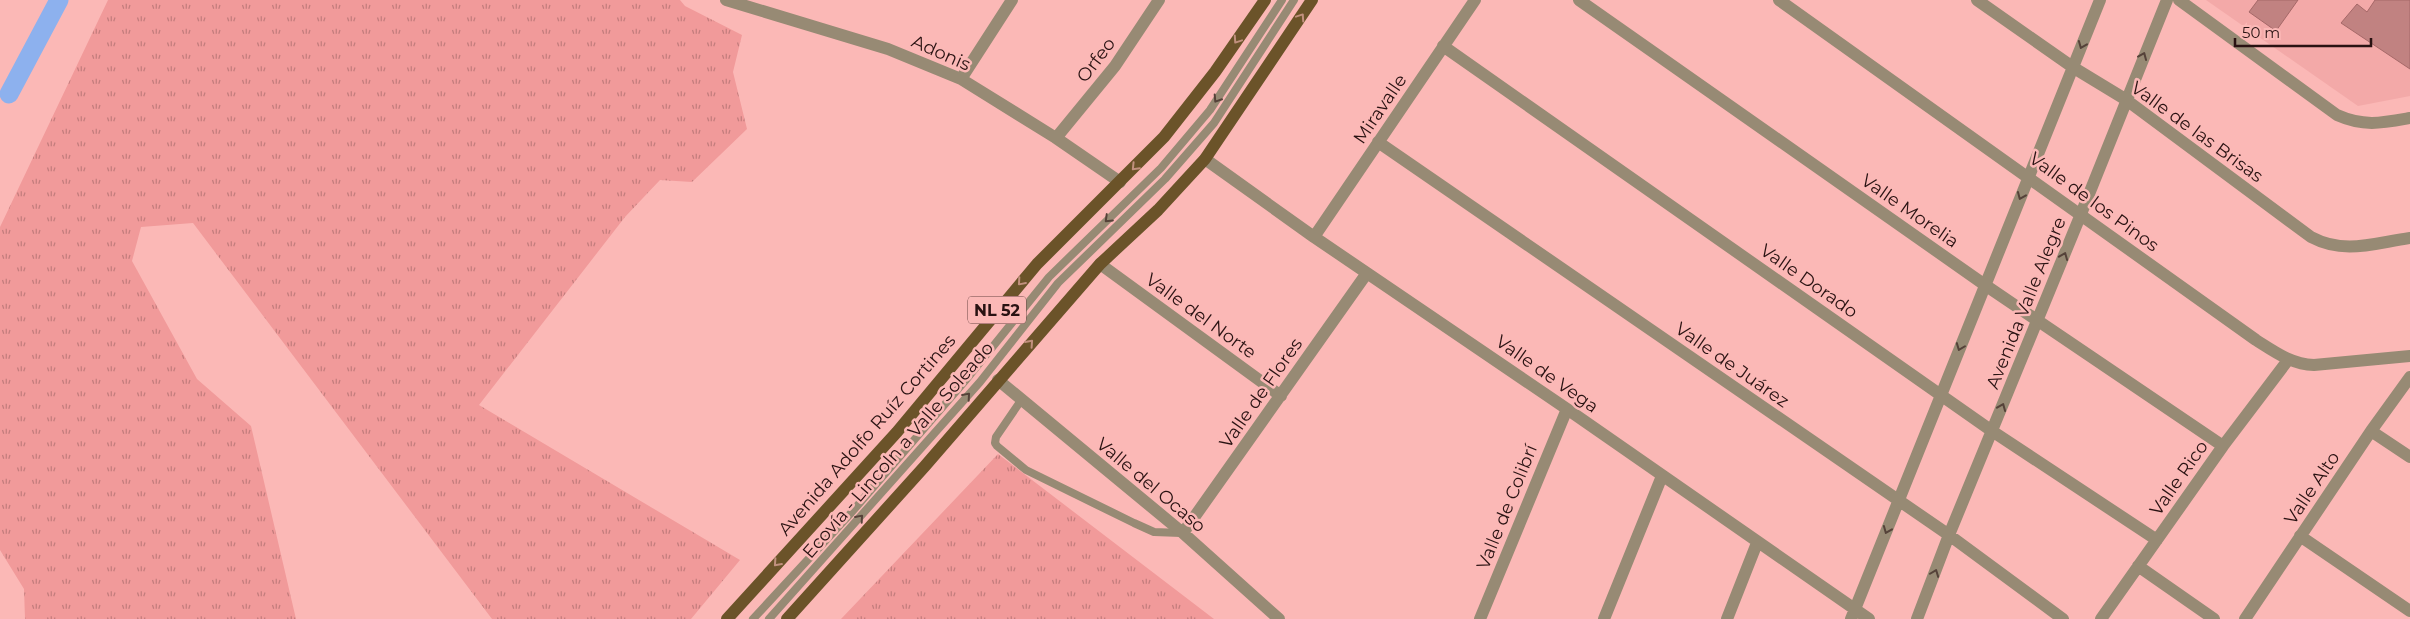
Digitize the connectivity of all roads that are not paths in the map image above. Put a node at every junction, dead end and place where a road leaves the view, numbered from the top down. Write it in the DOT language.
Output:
graph roads {
  1 [pos="726,0"];
  2 [pos="1012,0"];
  3 [pos="1159,0"];
  4 [pos="1265,0"];
  5 [pos="1282,0"];
  6 [pos="1294,0"];
  7 [pos="1312,0"];
  8 [pos="1474,0"];
  9 [pos="1579,0"];
  10 [pos="1779,0"];
  11 [pos="1977,0"];
  12 [pos="2100,0"];
  13 [pos="2166,0"];
  14 [pos="2180,0"];
  15 [pos="1443,46"];
  16 [pos="2074,68"];
  17 [pos="960,79"];
  18 [pos="2125,100"];
  19 [pos="2410,118"];
  20 [pos="1056,138"];
  21 [pos="1378,142"];
  22 [pos="1205,159"];
  23 [pos="2029,177"];
  24 [pos="1120,182"];
  25 [pos="2082,214"];
  26 [pos="1314,237"];
  27 [pos="2410,238"];
  28 [pos="1100,264"];
  29 [pos="1367,273"];
  30 [pos="1985,285"];
  31 [pos="2038,320"];
  32 [pos="2410,356"];
  33 [pos="2288,360"];
  34 [pos="2410,377"];
  35 [pos="998,380"];
  36 [pos="1941,395"];
  37 [pos="1281,396"];
  38 [pos="1022,399"];
  39 [pos="1567,409"];
  40 [pos="1992,430"];
  41 [pos="2371,431"];
  42 [pos="2223,446"];
  43 [pos="2410,457"];
  44 [pos="1662,476"];
  45 [pos="1899,501"];
  46 [pos="1183,533"];
  47 [pos="1949,535"];
  48 [pos="2300,536"];
  49 [pos="2157,540"];
  50 [pos="1757,543"];
  51 [pos="2138,566"];
  52 [pos="2410,611"];
  53 [pos="1853,614"];
  54 [pos="727,619"];
  55 [pos="753,619"];
  56 [pos="769,619"];
  57 [pos="787,619"];
  58 [pos="1279,619"];
  59 [pos="1480,619"];
  60 [pos="1604,619"];
  61 [pos="1727,619"];
  62 [pos="1869,619"];
  63 [pos="1918,619"];
  64 [pos="2063,619"];
  65 [pos="2100,619"];
  66 [pos="2214,619"];
  67 [pos="2245,619"];
  1 -- 17 [label="street, Adonis"];
  2 -- 17 [label="street"];
  3 -- 20 [label="street, Orfeo"];
  4 -- 24 [label="main road, Avenida Adolfo Ruíz Cortines / NL 52, one-way"];
  5 -- 55 [label="lane, one-way"];
  56 -- 6 [label="lane, Ecovía - Lincoln a Valle Soleado, one-way"];
  22 -- 7 [label="main road, NL 52, one-way"];
  8 -- 15 [label="street, Miravalle"];
  9 -- 30 [label="street, Valle Morelia"];
  10 -- 23 [label="street, Valle de los Pinos"];
  11 -- 16 [label="street, Valle de las Brisas"];
  12 -- 16 [label="street, one-way"];
  18 -- 13 [label="street, Avenida Valle Alegre, one-way"];
  14 -- 19 [label="street"];
  15 -- 21 [label="street, Miravalle"];
  15 -- 36 [label="street, Valle Dorado"];
  16 -- 18 [label="street, Valle de las Brisas"];
  16 -- 23 [label="street"];
  17 -- 20 [label="street, Adonis"];
  18 -- 25 [label="street, Avenida Valle Alegre"];
  18 -- 27 [label="street, Valle de las Brisas"];
  20 -- 24 [label="street, Adonis"];
  21 -- 26 [label="street, Miravalle"];
  21 -- 45 [label="street, Valle de Juárez"];
  22 -- 26 [label="street, Valle de Vega"];
  22 -- 28 [label="main road, NL 52"];
  23 -- 25 [label="street, Valle de los Pinos"];
  23 -- 30 [label="street, one-way"];
  24 -- 54 [label="main road, Avenida Adolfo Ruíz Cortines / NL 52, one-way"];
  31 -- 25 [label="street, Avenida Valle Alegre, one-way"];
  25 -- 33 [label="street, Valle de los Pinos"];
  26 -- 29 [label="street, Valle de Vega"];
  35 -- 28 [label="main road, NL 52, one-way"];
  28 -- 37 [label="street, Valle del Norte"];
  29 -- 37 [label="street, Valle de Flores"];
  29 -- 39 [label="street, Valle de Vega"];
  30 -- 31 [label="street, Valle Morelia"];
  30 -- 36 [label="street, one-way"];
  40 -- 31 [label="street, Avenida Valle Alegre, one-way"];
  31 -- 42 [label="street, Valle Morelia"];
  32 -- 33 [label="street, Valle de los Pinos"];
  33 -- 42 [label="street, Valle Rico"];
  34 -- 41 [label="street, Valle Alto"];
  35 -- 38 [label="street, Valle del Ocaso"];
  35 -- 57 [label="main road, NL 52"];
  36 -- 40 [label="street, Valle Dorado"];
  36 -- 45 [label="street"];
  37 -- 46 [label="street, Valle de Flores"];
  38 -- 46 [label="street, Valle del Ocaso"];
  38 -- 46 [label="lane"];
  39 -- 44 [label="street, Valle de Vega"];
  39 -- 59 [label="street, Valle de Colibrí"];
  40 -- 47 [label="street, Avenida Valle Alegre"];
  40 -- 49 [label="street, Valle Dorado"];
  41 -- 43 [label="street"];
  41 -- 48 [label="street, Valle Alto"];
  42 -- 49 [label="street, Valle Rico"];
  44 -- 50 [label="street, Valle de Vega"];
  44 -- 60 [label="street"];
  45 -- 47 [label="street, Valle de Juárez"];
  45 -- 53 [label="street, one-way"];
  46 -- 58 [label="street, Valle del Ocaso"];
  63 -- 47 [label="street, Avenida Valle Alegre, one-way"];
  47 -- 64 [label="street, Valle de Juárez"];
  48 -- 52 [label="street"];
  48 -- 67 [label="street, Valle Alto"];
  49 -- 51 [label="street, Valle Rico"];
  50 -- 53 [label="street, Valle de Vega"];
  50 -- 61 [label="street"];
  51 -- 65 [label="street, Valle Rico"];
  51 -- 66 [label="street"];
  53 -- 62 [label="street, Valle de Vega"];
}
